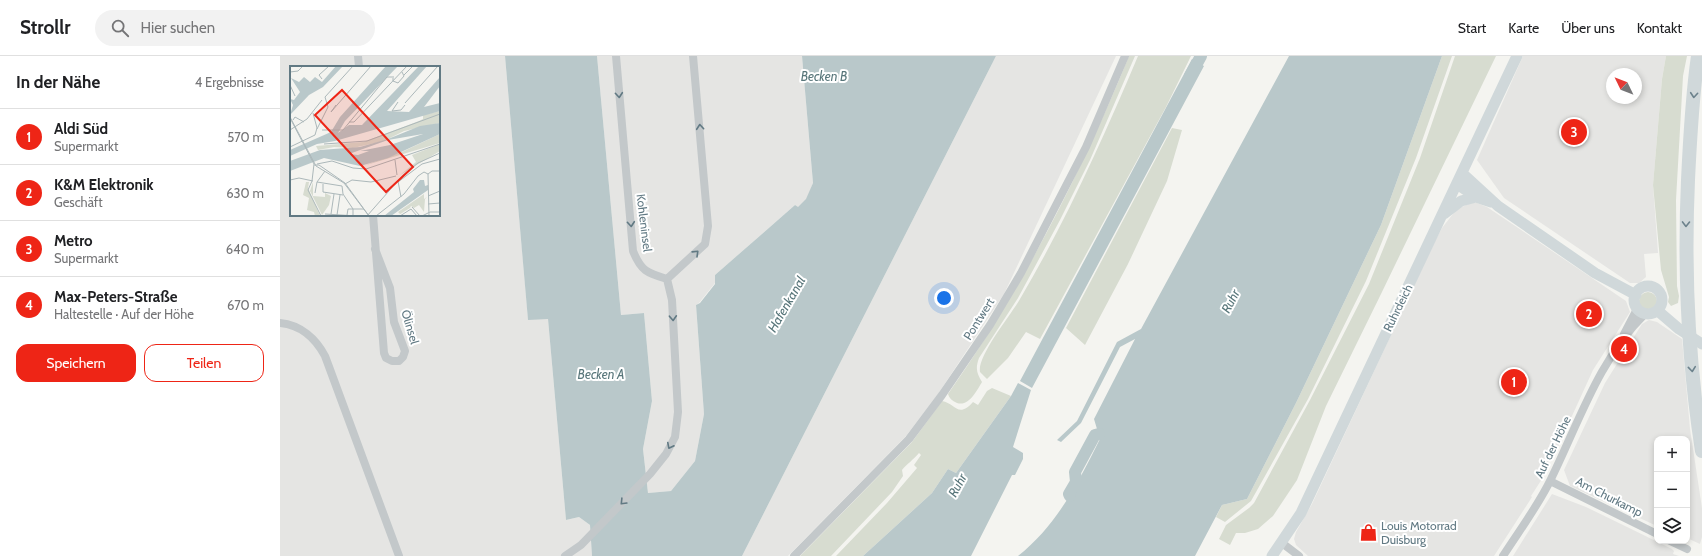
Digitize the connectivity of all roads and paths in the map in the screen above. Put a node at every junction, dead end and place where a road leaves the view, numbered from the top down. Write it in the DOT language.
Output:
graph roads {
  1 [pos="358,56"];
  2 [pos="616,56"];
  3 [pos="693,56"];
  4 [pos="1125,56"];
  5 [pos="1516,56"];
  6 [pos="1698,56"];
  7 [pos="359,66"];
  8 [pos="1462,173"];
  9 [pos="1457,184"];
  10 [pos="1476,197"];
  11 [pos="1495,203"];
  12 [pos="373,216"];
  13 [pos="1442,216"];
  14 [pos="375,249"];
  15 [pos="667,279"];
  16 [pos="1636,295"];
  17 [pos="1641,311"];
  18 [pos="1658,311"];
  19 [pos="280,323"];
  20 [pos="1702,344"];
  21 [pos="1702,451"];
  22 [pos="1550,481"];
  23 [pos="1654,533"];
  24 [pos="1282,543"];
  25 [pos="1676,544"];
  26 [pos="1687,549"];
  27 [pos="399,556"];
  28 [pos="565,556"];
  29 [pos="794,556"];
  30 [pos="1272,556"];
  31 [pos="1299,556"];
  32 [pos="1503,556"];
  1 -- 7 [label="street"];
  2 -- 15 [label="street, Kohleninsel, one-way"];
  15 -- 3 [label="street, one-way"];
  4 -- 29 [label="street, Pontwert"];
  5 -- 8 [label="main road, Ruhrdeich"];
  6 -- 21 [label="highway, one-way"];
  8 -- 9 [label="main road, Ruhrdeich"];
  8 -- 11 [label="main road"];
  9 -- 10 [label="main road"];
  9 -- 13 [label="main road, Ruhrdeich"];
  10 -- 11 [label="main road"];
  10 -- 13 [label="main road"];
  11 -- 16 [label="main road"];
  12 -- 14 [label="street, Ölinsel"];
  13 -- 24 [label="main road, Ruhrdeich"];
  14 -- 14 [label="street, Ölinsel"];
  15 -- 28 [label="street, one-way"];
  16 -- 17 [label="main road"];
  16 -- 18 [label="main road"];
  17 -- 18 [label="main road"];
  17 -- 22 [label="street, Auf der Höhe"];
  18 -- 20 [label="main road"];
  19 -- 27 [label="street"];
  22 -- 23 [label="street, Am Churkamp"];
  22 -- 32 [label="street, Auf der Höhe"];
  24 -- 30 [label="main road, Ruhrdeich"];
  24 -- 31 [label="street"];
  25 -- 26 [label="street"];
}
